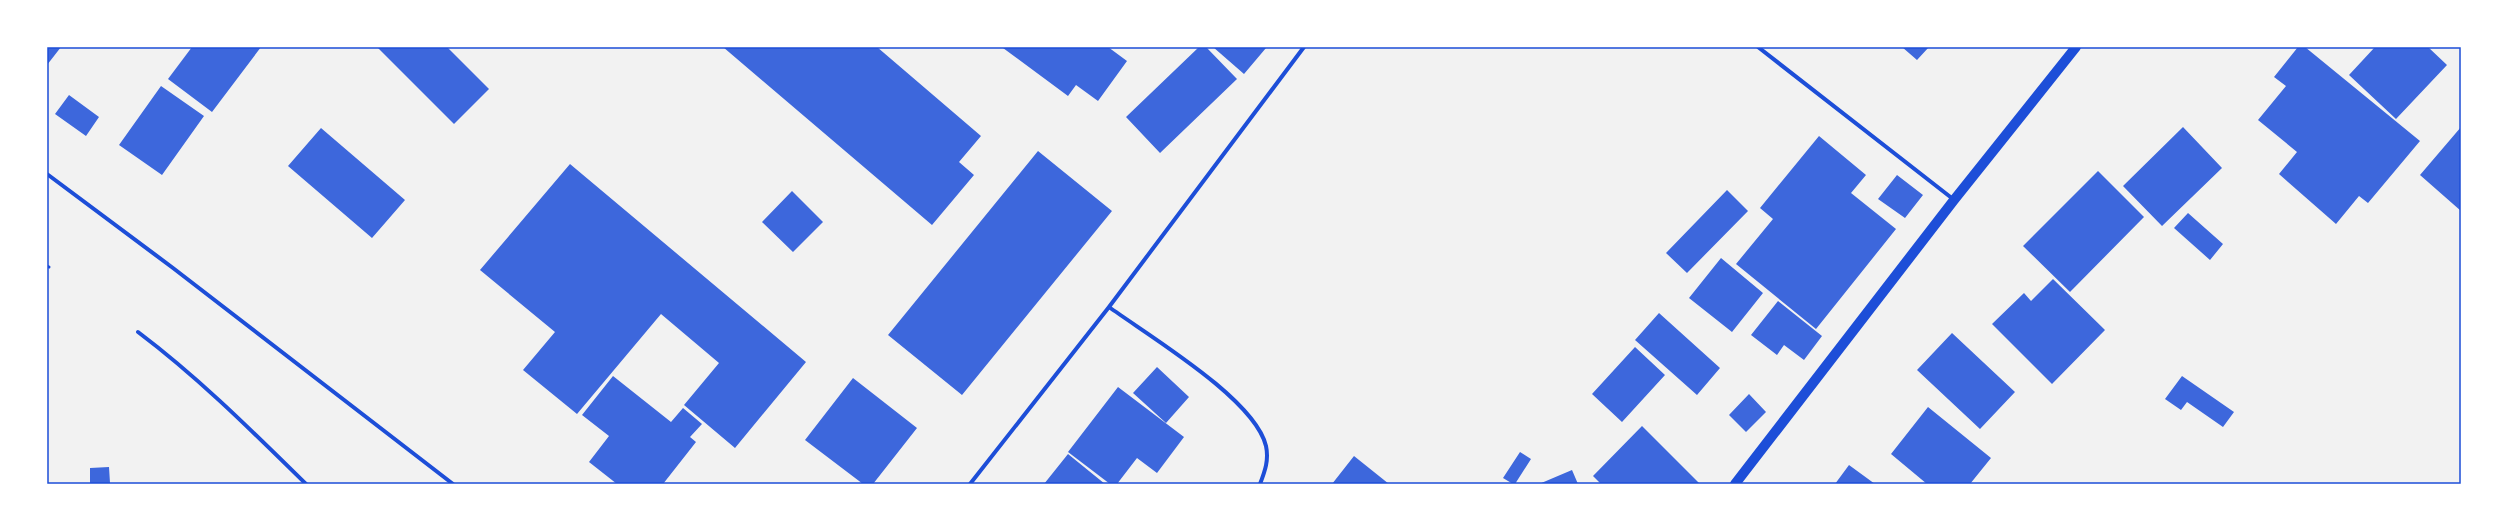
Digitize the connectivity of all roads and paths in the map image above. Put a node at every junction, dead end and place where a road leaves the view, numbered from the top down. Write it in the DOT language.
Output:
graph roads {
  1 [pos="1304,47"];
  2 [pos="1758,47"];
  3 [pos="2076,47"];
  4 [pos="47,174"];
  5 [pos="1954,200"];
  6 [pos="1108,307"];
  7 [pos="138,332"];
  8 [pos="306,484"];
  9 [pos="453,484"];
  10 [pos="970,484"];
  11 [pos="1260,484"];
  12 [pos="1735,484"];
  1 -- 6 [label="street"];
  2 -- 5 [label="street"];
  3 -- 5 [label="main road"];
  4 -- 9 [label="street"];
  5 -- 12 [label="main road"];
  6 -- 10 [label="street"];
  6 -- 11 [label="street"];
  7 -- 8 [label="street"];
}
